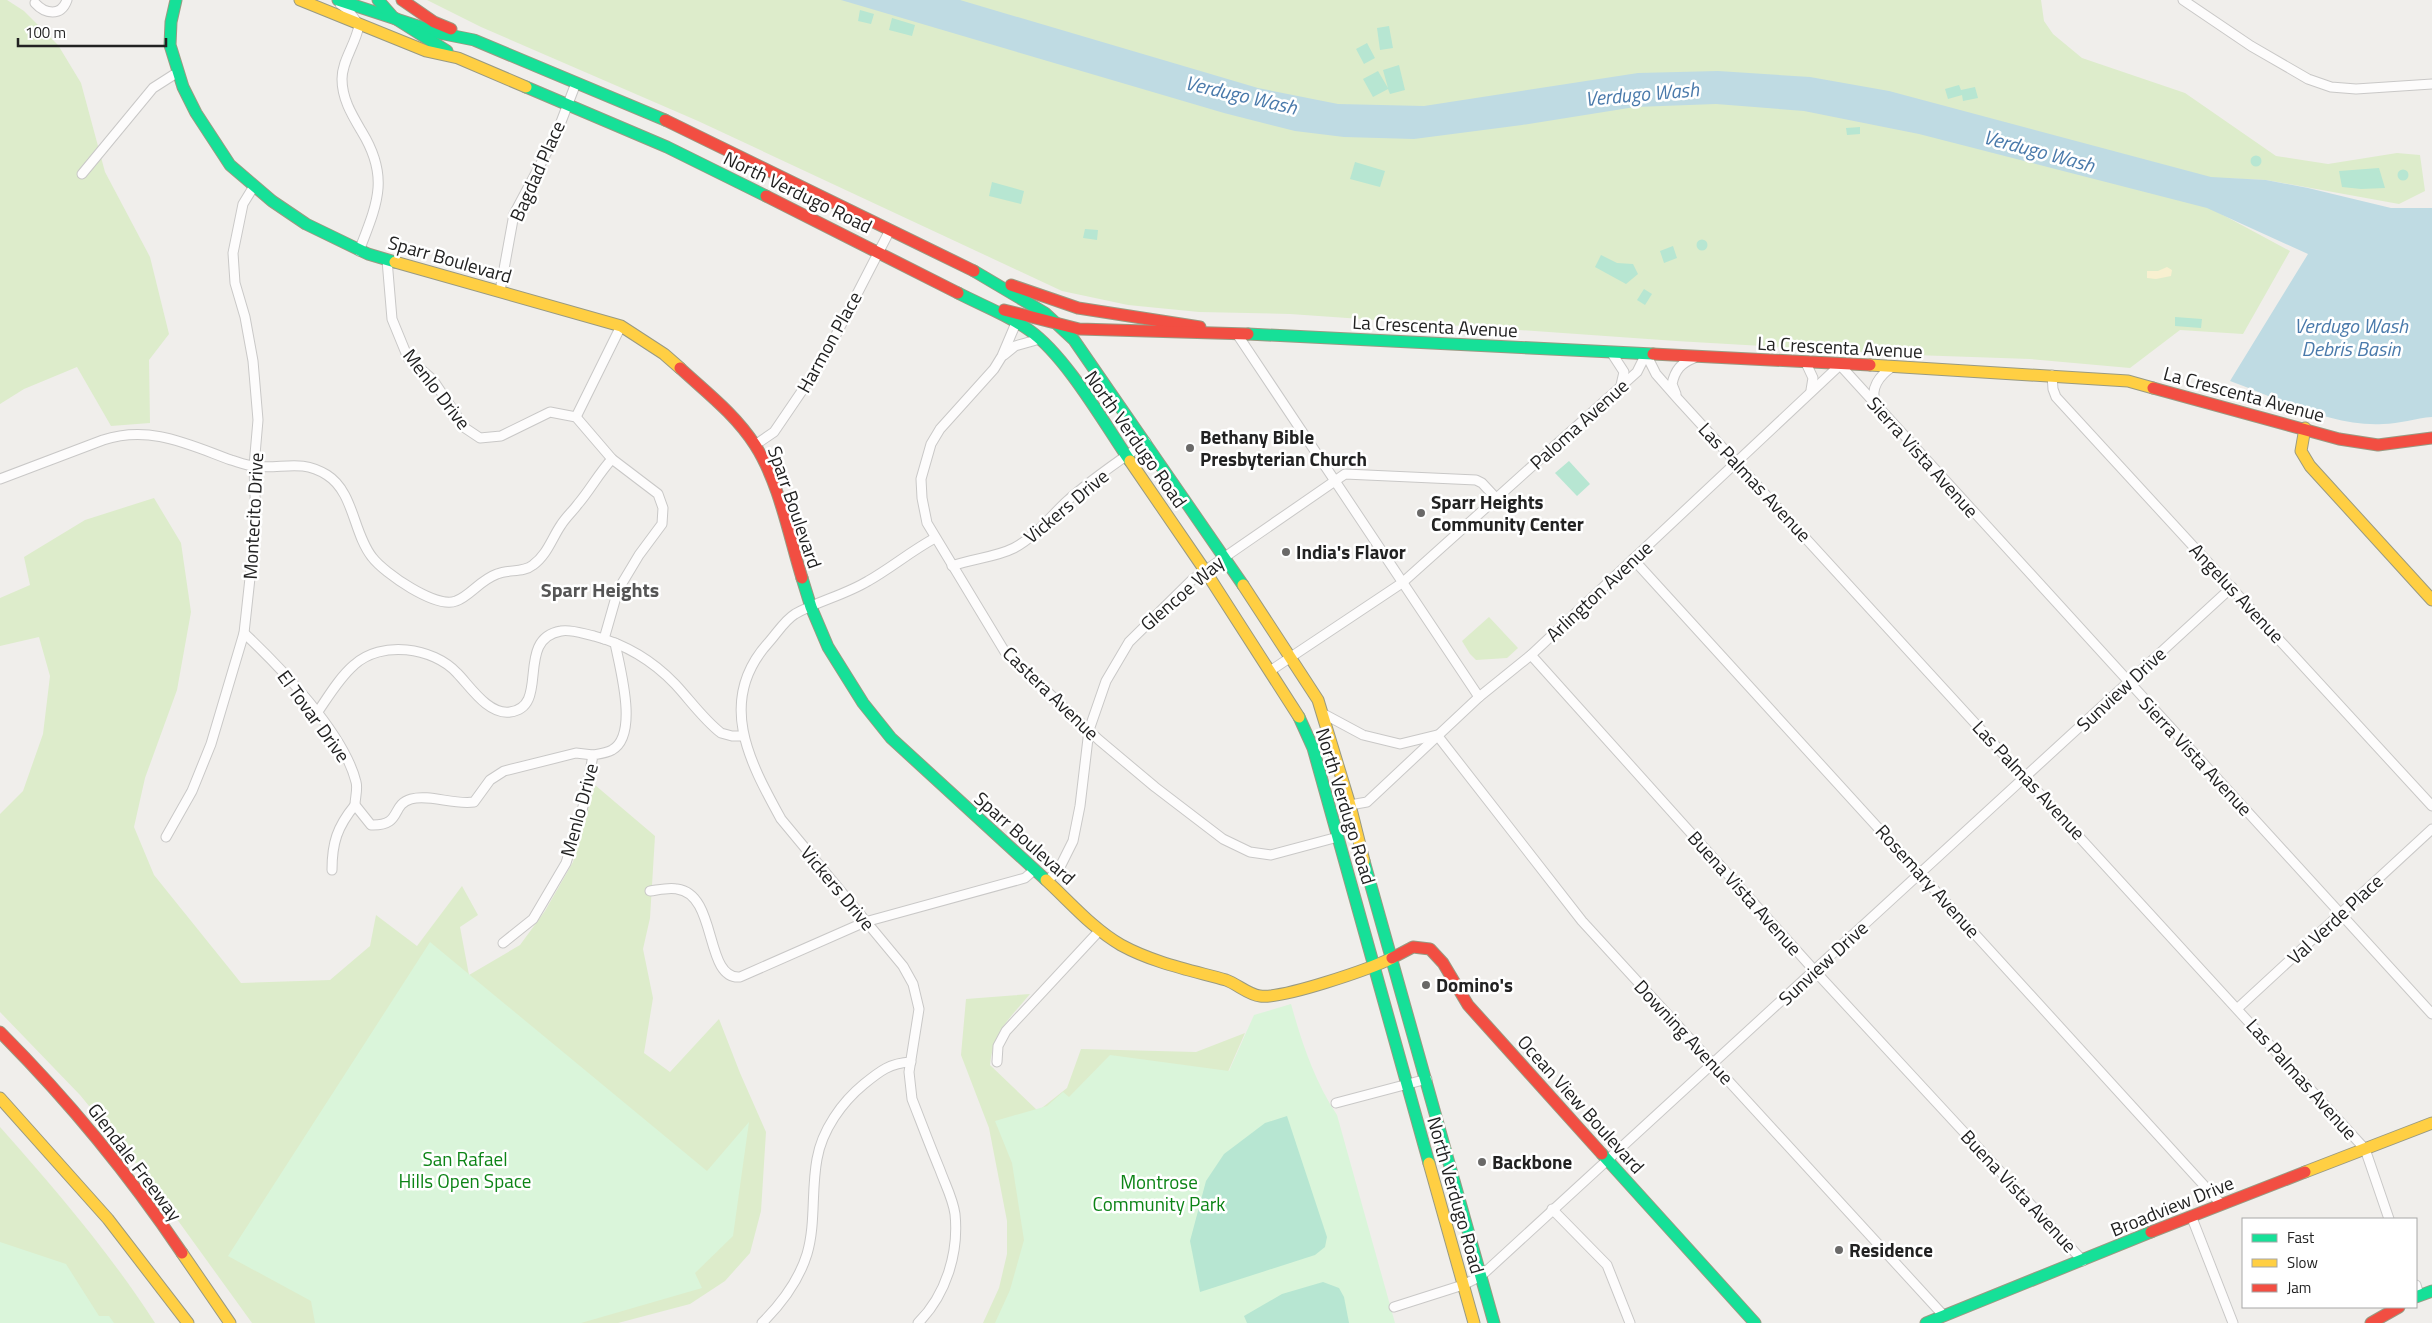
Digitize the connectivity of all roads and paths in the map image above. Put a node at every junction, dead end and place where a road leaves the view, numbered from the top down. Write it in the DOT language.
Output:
graph roads {
  1 [pos="67,0"];
  2 [pos="176,0"];
  3 [pos="300,0"];
  4 [pos="333,0"];
  5 [pos="338,0"];
  6 [pos="378,0"];
  7 [pos="402,0"];
  8 [pos="2183,0"];
  9 [pos="35,3"];
  10 [pos="393,17"];
  11 [pos="359,25"];
  12 [pos="474,40"];
  13 [pos="458,58"];
  14 [pos="178,72"];
  15 [pos="576,83"];
  16 [pos="2432,84"];
  17 [pos="566,105"];
  18 [pos="82,174"];
  19 [pos="254,186"];
  20 [pos="890,230"];
  21 [pos="359,251"];
  22 [pos="878,251"];
  23 [pos="387,260"];
  24 [pos="980,274"];
  25 [pos="500,291"];
  26 [pos="963,296"];
  27 [pos="1016,323"];
  28 [pos="1059,324"];
  29 [pos="620,326"];
  30 [pos="1237,334"];
  31 [pos="1040,339"];
  32 [pos="1611,352"];
  33 [pos="1646,354"];
  34 [pos="1002,356"];
  35 [pos="1696,357"];
  36 [pos="1806,363"];
  37 [pos="1840,365"];
  38 [pos="1892,367"];
  39 [pos="2052,375"];
  40 [pos="1620,387"];
  41 [pos="1810,392"];
  42 [pos="1678,399"];
  43 [pos="1877,406"];
  44 [pos="576,417"];
  45 [pos="2305,428"];
  46 [pos="2432,438"];
  47 [pos="1146,442"];
  48 [pos="755,445"];
  49 [pos="1126,456"];
  50 [pos="612,459"];
  51 [pos="1736,461"];
  52 [pos="254,466"];
  53 [pos="0,479"];
  54 [pos="1334,481"];
  55 [pos="1496,498"];
  56 [pos="935,538"];
  57 [pos="1224,556"];
  58 [pos="1633,559"];
  59 [pos="952,566"];
  60 [pos="1204,570"];
  61 [pos="1402,583"];
  62 [pos="2232,587"];
  63 [pos="2432,600"];
  64 [pos="811,607"];
  65 [pos="244,633"];
  66 [pos="604,639"];
  67 [pos="615,644"];
  68 [pos="1531,655"];
  69 [pos="1291,657"];
  70 [pos="1270,671"];
  71 [pos="2129,683"];
  72 [pos="1479,698"];
  73 [pos="317,713"];
  74 [pos="1322,713"];
  75 [pos="1089,730"];
  76 [pos="1437,735"];
  77 [pos="744,736"];
  78 [pos="593,755"];
  79 [pos="2026,776"];
  80 [pos="355,805"];
  81 [pos="1350,805"];
  82 [pos="2432,806"];
  83 [pos="2432,829"];
  84 [pos="166,836"];
  85 [pos="1338,837"];
  86 [pos="332,870"];
  87 [pos="1034,870"];
  88 [pos="1921,873"];
  89 [pos="1047,882"];
  90 [pos="650,891"];
  91 [pos="2341,914"];
  92 [pos="865,922"];
  93 [pos="1100,930"];
  94 [pos="503,943"];
  95 [pos="1391,956"];
  96 [pos="1374,966"];
  97 [pos="1814,970"];
  98 [pos="1259,996"];
  99 [pos="2238,1008"];
  100 [pos="2432,1014"];
  101 [pos="0,1032"];
  102 [pos="911,1062"];
  103 [pos="997,1062"];
  104 [pos="1713,1064"];
  105 [pos="1427,1079"];
  106 [pos="1407,1084"];
  107 [pos="0,1098"];
  108 [pos="1336,1103"];
  109 [pos="2432,1123"];
  110 [pos="2365,1149"];
  111 [pos="1606,1159"];
  112 [pos="2221,1204"];
  113 [pos="1552,1209"];
  114 [pos="2192,1218"];
  115 [pos="2389,1218"];
  116 [pos="2083,1261"];
  117 [pos="1481,1276"];
  118 [pos="1463,1285"];
  119 [pos="2432,1291"];
  120 [pos="2417,1292"];
  121 [pos="1394,1307"];
  122 [pos="2396,1308"];
  123 [pos="1944,1316"];
  124 [pos="188,1323"];
  125 [pos="230,1323"];
  126 [pos="763,1323"];
  127 [pos="918,1323"];
  128 [pos="1474,1323"];
  129 [pos="1494,1323"];
  130 [pos="1630,1323"];
  131 [pos="1755,1323"];
  132 [pos="1926,1323"];
  133 [pos="2234,1323"];
  134 [pos="2371,1323"];
  1 -- 9 [label="street"];
  2 -- 14 [label="main road, Sparr Boulevard"];
  3 -- 11 [label="main road, North Verdugo Road"];
  4 -- 11 [label="street"];
  5 -- 10 [label="main road, North Verdugo Road"];
  6 -- 10 [label="main road"];
  7 -- 12 [label="main road"];
  8 -- 16 [label="street"];
  10 -- 12 [label="main road, North Verdugo Road"];
  10 -- 13 [label="main road"];
  11 -- 13 [label="main road, North Verdugo Road"];
  11 -- 21 [label="street"];
  12 -- 15 [label="main road, North Verdugo Road"];
  13 -- 17 [label="main road, North Verdugo Road"];
  14 -- 18 [label="street"];
  14 -- 19 [label="main road, Sparr Boulevard"];
  15 -- 17 [label="street, Bagdad Place"];
  15 -- 20 [label="main road, North Verdugo Road"];
  17 -- 22 [label="main road, North Verdugo Road"];
  17 -- 25 [label="street, Bagdad Place"];
  19 -- 21 [label="main road, Sparr Boulevard"];
  19 -- 52 [label="street, Montecito Drive"];
  20 -- 22 [label="street, Harmon Place"];
  20 -- 24 [label="main road, North Verdugo Road"];
  21 -- 23 [label="main road, Sparr Boulevard"];
  22 -- 26 [label="main road, North Verdugo Road"];
  22 -- 48 [label="street, Harmon Place"];
  23 -- 25 [label="main road, Sparr Boulevard"];
  23 -- 44 [label="street, Menlo Drive"];
  24 -- 28 [label="main road, North Verdugo Road"];
  24 -- 30 [label="main road, La Crescenta Avenue"];
  25 -- 29 [label="main road, Sparr Boulevard"];
  26 -- 27 [label="main road, North Verdugo Road"];
  26 -- 28 [label="main road, La Crescenta Avenue"];
  27 -- 31 [label="main road, North Verdugo Road"];
  27 -- 34 [label="street, Castera Avenue"];
  28 -- 30 [label="main road, La Crescenta Avenue"];
  28 -- 47 [label="main road, North Verdugo Road"];
  29 -- 44 [label="street"];
  29 -- 48 [label="main road, Sparr Boulevard"];
  30 -- 32 [label="main road, La Crescenta Avenue"];
  30 -- 54 [label="street"];
  31 -- 34 [label="street, Castera Avenue"];
  31 -- 49 [label="main road, North Verdugo Road"];
  32 -- 33 [label="main road, La Crescenta Avenue"];
  32 -- 40 [label="street"];
  33 -- 35 [label="main road, La Crescenta Avenue"];
  33 -- 40 [label="street, Paloma Avenue"];
  33 -- 42 [label="street, Las Palmas Avenue"];
  34 -- 56 [label="street, Castera Avenue"];
  35 -- 36 [label="main road, La Crescenta Avenue"];
  35 -- 42 [label="street"];
  36 -- 37 [label="main road, La Crescenta Avenue"];
  36 -- 41 [label="street"];
  37 -- 38 [label="main road, La Crescenta Avenue"];
  37 -- 41 [label="street, Arlington Avenue"];
  37 -- 43 [label="street, Sierra Vista Avenue"];
  38 -- 39 [label="main road, La Crescenta Avenue"];
  38 -- 43 [label="street"];
  39 -- 45 [label="main road, La Crescenta Avenue"];
  39 -- 62 [label="street, Angelus Avenue"];
  40 -- 55 [label="street, Paloma Avenue"];
  41 -- 51 [label="street, Arlington Avenue"];
  42 -- 51 [label="street, Las Palmas Avenue"];
  43 -- 71 [label="street, Sierra Vista Avenue"];
  44 -- 50 [label="street"];
  45 -- 46 [label="main road, La Crescenta Avenue"];
  45 -- 63 [label="main road"];
  47 -- 49 [label="street, Vickers Drive"];
  47 -- 57 [label="main road, North Verdugo Road"];
  48 -- 64 [label="main road, Sparr Boulevard"];
  49 -- 59 [label="street, Vickers Drive"];
  49 -- 60 [label="main road, North Verdugo Road"];
  50 -- 52 [label="street"];
  50 -- 66 [label="street"];
  51 -- 58 [label="street, Arlington Avenue"];
  51 -- 79 [label="street, Las Palmas Avenue"];
  52 -- 53 [label="street"];
  52 -- 65 [label="street, Montecito Drive"];
  54 -- 55 [label="street, Glencoe Way"];
  54 -- 57 [label="street, Glencoe Way"];
  54 -- 61 [label="street"];
  55 -- 61 [label="street, Paloma Avenue"];
  56 -- 59 [label="street, Castera Avenue"];
  56 -- 64 [label="street, Vickers Drive"];
  57 -- 60 [label="street, Glencoe Way"];
  57 -- 69 [label="main road, North Verdugo Road"];
  58 -- 68 [label="street, Arlington Avenue"];
  58 -- 88 [label="street, Rosemary Avenue"];
  59 -- 75 [label="street, Castera Avenue"];
  60 -- 70 [label="main road, North Verdugo Road"];
  60 -- 75 [label="street, Glencoe Way"];
  61 -- 69 [label="street, Paloma Avenue"];
  61 -- 72 [label="street"];
  62 -- 71 [label="street, Sunview Drive"];
  62 -- 82 [label="street, Angelus Avenue"];
  64 -- 77 [label="street, Vickers Drive"];
  64 -- 87 [label="main road, Sparr Boulevard"];
  65 -- 73 [label="street, El Tovar Drive"];
  65 -- 84 [label="street, Montecito Drive"];
  66 -- 67 [label="street"];
  66 -- 73 [label="street"];
  67 -- 77 [label="street"];
  67 -- 78 [label="street, Menlo Drive"];
  68 -- 72 [label="street, Arlington Avenue"];
  68 -- 97 [label="street, Buena Vista Avenue"];
  69 -- 70 [label="street, Paloma Avenue"];
  69 -- 74 [label="main road, North Verdugo Road"];
  70 -- 85 [label="main road, North Verdugo Road"];
  71 -- 79 [label="street, Sunview Drive"];
  71 -- 91 [label="street, Sierra Vista Avenue"];
  72 -- 76 [label="street, Arlington Avenue"];
  73 -- 80 [label="street, El Tovar Drive"];
  74 -- 76 [label="street"];
  74 -- 81 [label="main road, North Verdugo Road"];
  75 -- 85 [label="street, Castera Avenue"];
  75 -- 89 [label="street, Glencoe Way"];
  76 -- 81 [label="street, Arlington Avenue"];
  76 -- 104 [label="street, Downing Avenue"];
  77 -- 92 [label="street, Vickers Drive"];
  78 -- 80 [label="street"];
  78 -- 94 [label="street, Menlo Drive"];
  79 -- 88 [label="street, Sunview Drive"];
  79 -- 99 [label="street, Las Palmas Avenue"];
  80 -- 86 [label="street"];
  81 -- 95 [label="main road, North Verdugo Road"];
  83 -- 91 [label="street, Val Verde Place"];
  85 -- 96 [label="main road, North Verdugo Road"];
  87 -- 89 [label="main road, Sparr Boulevard"];
  87 -- 92 [label="street"];
  88 -- 97 [label="street, Sunview Drive"];
  88 -- 112 [label="street, Rosemary Avenue"];
  89 -- 93 [label="main road, Sparr Boulevard"];
  90 -- 92 [label="street"];
  91 -- 99 [label="street, Val Verde Place"];
  91 -- 100 [label="street, Sierra Vista Avenue"];
  92 -- 102 [label="street, Vickers Drive"];
  93 -- 98 [label="main road, Sparr Boulevard"];
  93 -- 103 [label="street"];
  95 -- 96 [label="main road, Ocean View Boulevard"];
  95 -- 105 [label="main road, North Verdugo Road"];
  95 -- 111 [label="main road, Ocean View Boulevard"];
  96 -- 98 [label="main road, Ocean View Boulevard"];
  96 -- 106 [label="main road, North Verdugo Road"];
  97 -- 104 [label="street, Sunview Drive"];
  97 -- 116 [label="street, Buena Vista Avenue"];
  99 -- 110 [label="street, Las Palmas Avenue"];
  101 -- 125 [label="main road, Glendale Freeway"];
  102 -- 126 [label="street"];
  102 -- 127 [label="street, Vickers Drive"];
  104 -- 111 [label="street, Sunview Drive"];
  104 -- 123 [label="street, Downing Avenue"];
  105 -- 106 [label="street"];
  105 -- 117 [label="main road, North Verdugo Road"];
  106 -- 108 [label="street"];
  106 -- 118 [label="main road, North Verdugo Road"];
  107 -- 124 [label="main road"];
  109 -- 110 [label="main road, Broadview Drive"];
  110 -- 112 [label="main road, Broadview Drive"];
  110 -- 115 [label="street, Las Palmas Avenue"];
  111 -- 113 [label="street, Sunview Drive"];
  111 -- 131 [label="main road, Ocean View Boulevard"];
  112 -- 114 [label="main road, Broadview Drive"];
  113 -- 117 [label="street, Sunview Drive"];
  113 -- 130 [label="street"];
  114 -- 116 [label="main road, Broadview Drive"];
  114 -- 133 [label="street"];
  116 -- 123 [label="main road, Broadview Drive"];
  117 -- 118 [label="street, Sunview Drive"];
  117 -- 129 [label="main road, North Verdugo Road"];
  118 -- 121 [label="street, Sunview Drive"];
  118 -- 128 [label="main road, North Verdugo Road"];
  119 -- 120 [label="main road"];
  122 -- 134 [label="main road"];
  123 -- 132 [label="main road, Broadview Drive"];
}
